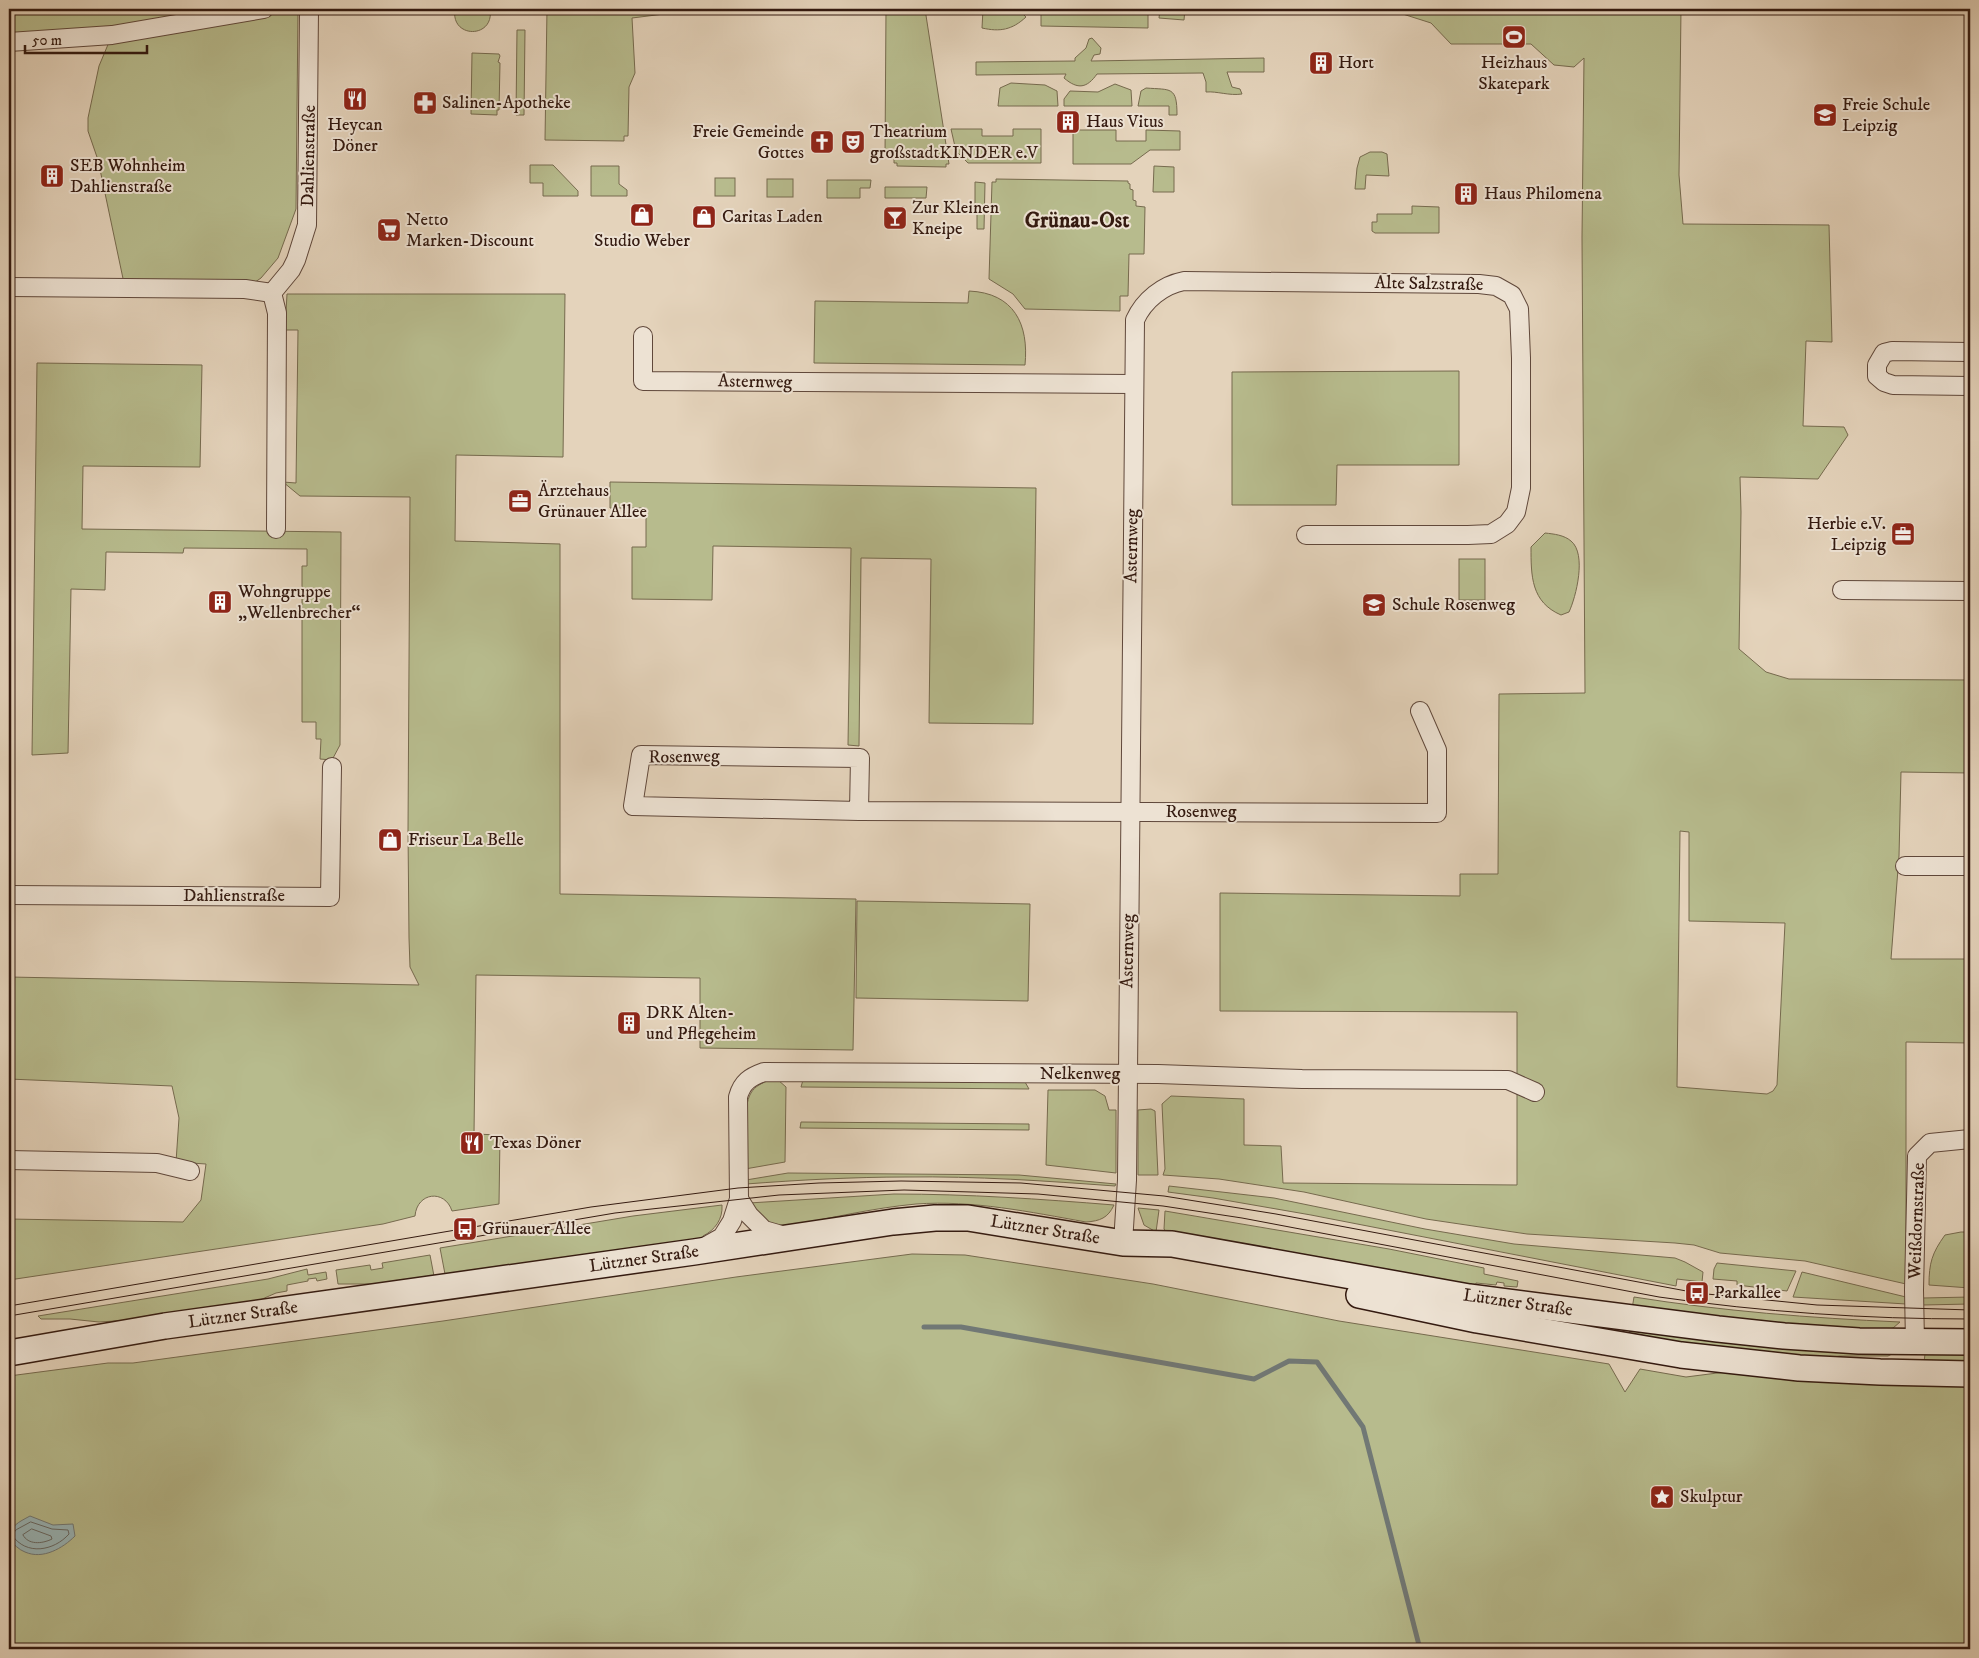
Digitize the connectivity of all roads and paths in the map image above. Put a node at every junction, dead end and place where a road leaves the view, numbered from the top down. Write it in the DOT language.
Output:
graph roads {
  1 [pos="264,9"];
  2 [pos="309,9"];
  3 [pos="9,42"];
  4 [pos="9,287"];
  5 [pos="272,293"];
  6 [pos="644,336"];
  7 [pos="1970,352"];
  8 [pos="1133,384"];
  9 [pos="1970,386"];
  10 [pos="276,529"];
  11 [pos="1306,535"];
  12 [pos="1842,590"];
  13 [pos="1970,591"];
  14 [pos="1420,711"];
  15 [pos="332,767"];
  16 [pos="859,810"];
  17 [pos="1130,812"];
  18 [pos="1905,866"];
  19 [pos="1970,866"];
  20 [pos="9,895"];
  21 [pos="1127,1074"];
  22 [pos="1535,1092"];
  23 [pos="1970,1139"];
  24 [pos="9,1160"];
  25 [pos="190,1171"];
  26 [pos="739,1199"];
  27 [pos="790,1237"];
  28 [pos="1123,1243"];
  29 [pos="694,1252"];
  30 [pos="164,1326"];
  31 [pos="9,1335"];
  32 [pos="1970,1342"];
  33 [pos="1915,1343"];
  34 [pos="9,1353"];
  35 [pos="1799,1368"];
  36 [pos="1970,1374"];
  1 -- 3 [label="street"];
  2 -- 5 [label="street, Dahlienstraße"];
  4 -- 5 [label="street"];
  5 -- 10 [label="street"];
  6 -- 8 [label="street, Asternweg"];
  7 -- 9 [label="street"];
  8 -- 11 [label="street, Alte Salzstraße"];
  8 -- 17 [label="street, Asternweg"];
  12 -- 13 [label="street"];
  14 -- 17 [label="street, Rosenweg"];
  15 -- 20 [label="street, Dahlienstraße"];
  16 -- 16 [label="street, Rosenweg"];
  16 -- 17 [label="street, Rosenweg"];
  17 -- 21 [label="street, Asternweg"];
  18 -- 19 [label="street"];
  21 -- 22 [label="street, Nelkenweg"];
  21 -- 26 [label="street, Nelkenweg"];
  21 -- 28 [label="street, Asternweg"];
  23 -- 33 [label="street, Weißdornstraße"];
  24 -- 25 [label="street"];
  26 -- 27 [label="street"];
  26 -- 29 [label="street, Nelkenweg"];
  27 -- 28 [label="main road, Lützner Straße"];
  27 -- 29 [label="main road, Lützner Straße"];
  28 -- 33 [label="main road, Lützner Straße"];
  28 -- 35 [label="main road, Lützner Straße"];
  29 -- 30 [label="main road, Lützner Straße"];
  30 -- 31 [label="main road, Lützner Straße"];
  30 -- 34 [label="main road, Lützner Straße"];
  32 -- 33 [label="main road, Lützner Straße"];
  33 -- 35 [label="main road, Lützner Straße"];
  35 -- 36 [label="main road, Lützner Straße"];
}
